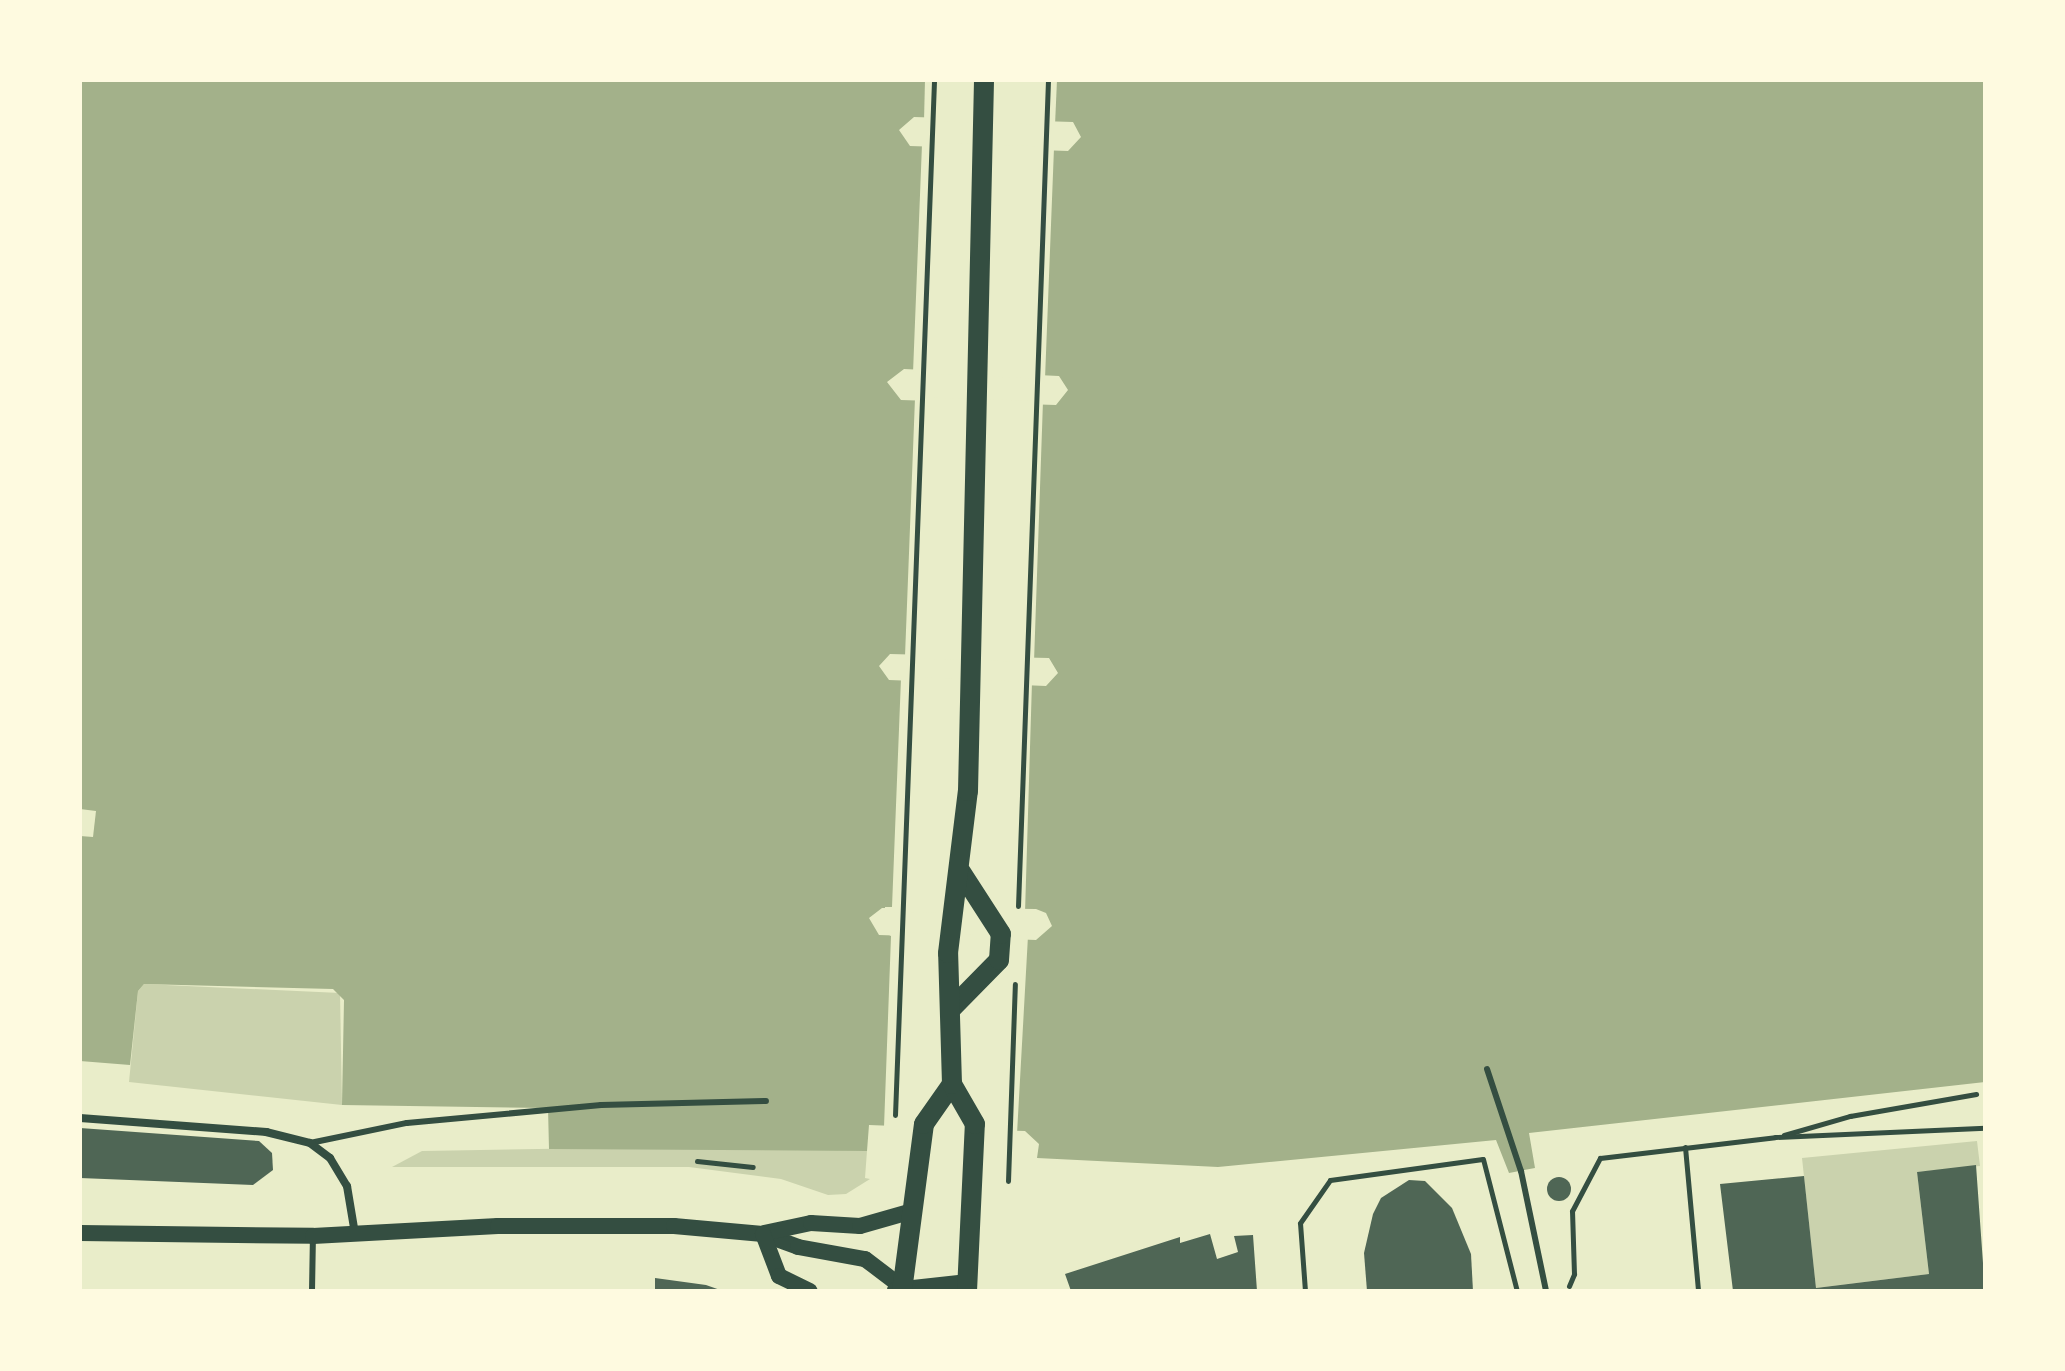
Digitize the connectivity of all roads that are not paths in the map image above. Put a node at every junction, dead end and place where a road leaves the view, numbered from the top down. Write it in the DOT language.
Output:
graph roads {
  1 [pos="984,80"];
  2 [pos="961,872"];
  3 [pos="952,1008"];
  4 [pos="1487,1069"];
  5 [pos="952,1084"];
  6 [pos="766,1101"];
  7 [pos="80,1118"];
  8 [pos="310,1143"];
  9 [pos="909,1212"];
  10 [pos="80,1233"];
  11 [pos="763,1234"];
  12 [pos="355,1235"];
  13 [pos="313,1236"];
  14 [pos="967,1286"];
  15 [pos="899,1290"];
  16 [pos="312,1291"];
  17 [pos="810,1291"];
  18 [pos="1546,1291"];
  1 -- 2 [label="main road"];
  2 -- 3 [label="main road"];
  2 -- 3 [label="main road"];
  3 -- 5 [label="main road"];
  4 -- 18 [label="lane"];
  5 -- 9 [label="main road"];
  5 -- 14 [label="main road"];
  6 -- 8 [label="lane"];
  7 -- 8 [label="street"];
  8 -- 12 [label="street"];
  9 -- 11 [label="main road"];
  9 -- 15 [label="main road"];
  10 -- 13 [label="main road"];
  11 -- 12 [label="main road"];
  11 -- 15 [label="main road"];
  11 -- 17 [label="main road"];
  12 -- 13 [label="main road"];
  13 -- 16 [label="lane"];
  14 -- 15 [label="main road"];
}
